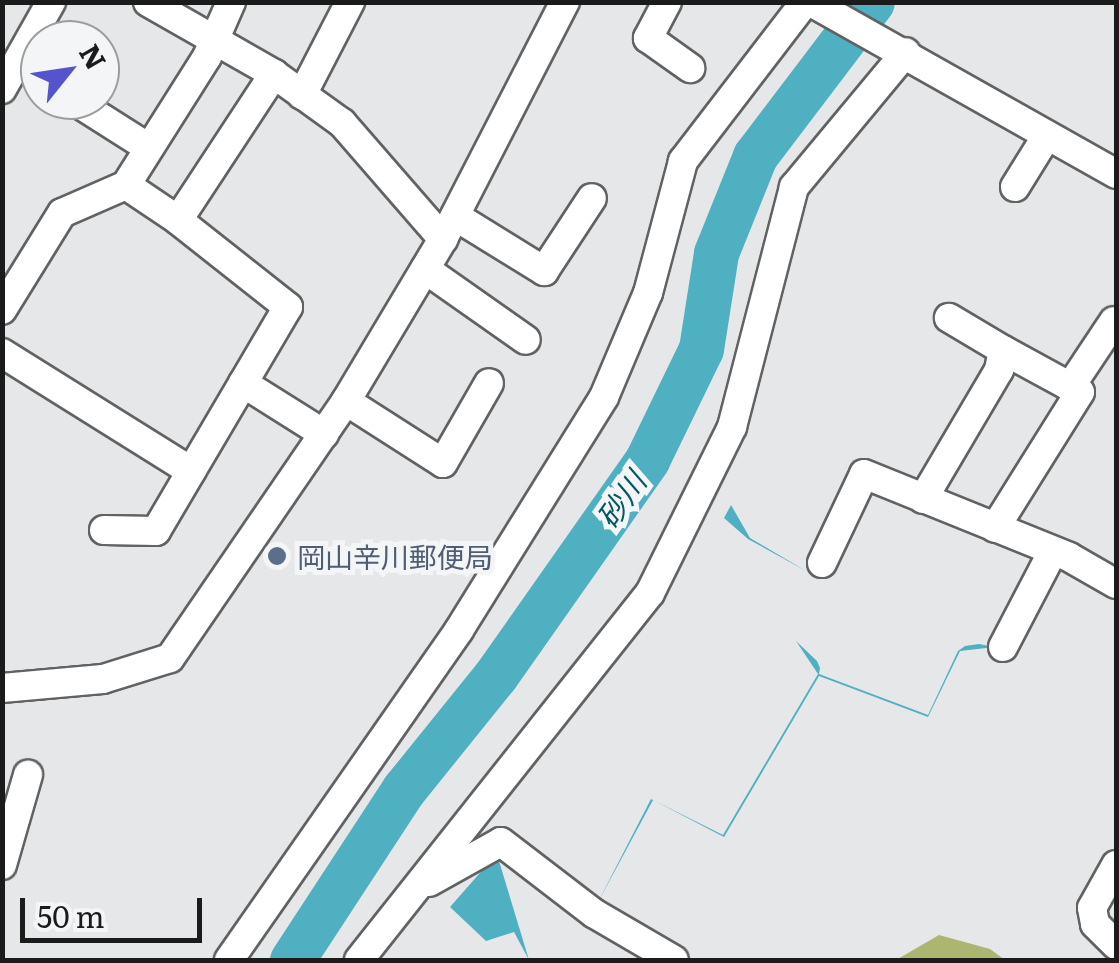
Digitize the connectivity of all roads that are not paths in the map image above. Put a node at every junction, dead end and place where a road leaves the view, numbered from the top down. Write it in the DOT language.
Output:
graph roads {
  1 [pos="50,2"];
  2 [pos="148,2"];
  3 [pos="231,2"];
  4 [pos="350,2"];
  5 [pos="565,2"];
  6 [pos="667,2"];
  7 [pos="810,3"];
  8 [pos="213,37"];
  9 [pos="901,49"];
  10 [pos="690,68"];
  11 [pos="274,74"];
  12 [pos="2,89"];
  13 [pos="302,94"];
  14 [pos="104,120"];
  15 [pos="1046,137"];
  16 [pos="150,148"];
  17 [pos="1116,174"];
  18 [pos="126,185"];
  19 [pos="1015,187"];
  20 [pos="592,198"];
  21 [pos="178,220"];
  22 [pos="449,227"];
  23 [pos="425,270"];
  24 [pos="2,310"];
  25 [pos="949,318"];
  26 [pos="1114,321"];
  27 [pos="526,340"];
  28 [pos="1003,350"];
  29 [pos="2,353"];
  30 [pos="243,383"];
  31 [pos="490,383"];
  32 [pos="1070,387"];
  33 [pos="346,401"];
  34 [pos="324,434"];
  35 [pos="191,471"];
  36 [pos="924,498"];
  37 [pos="996,528"];
  38 [pos="104,530"];
  39 [pos="1053,551"];
  40 [pos="822,563"];
  41 [pos="1116,584"];
  42 [pos="1003,646"];
  43 [pos="2,688"];
  44 [pos="28,775"];
  45 [pos="2,865"];
  46 [pos="1116,865"];
  47 [pos="409,894"];
  48 [pos="1116,945"];
  49 [pos="229,960"];
  50 [pos="359,960"];
  51 [pos="674,960"];
  1 -- 12 [label="street"];
  2 -- 8 [label="street"];
  3 -- 8 [label="street"];
  4 -- 13 [label="street"];
  5 -- 22 [label="street"];
  6 -- 10 [label="street"];
  7 -- 9 [label="street"];
  7 -- 49 [label="street"];
  8 -- 11 [label="street"];
  8 -- 16 [label="street"];
  9 -- 15 [label="street"];
  9 -- 47 [label="street"];
  11 -- 13 [label="street"];
  11 -- 21 [label="street"];
  13 -- 22 [label="street"];
  14 -- 16 [label="street"];
  15 -- 17 [label="street"];
  15 -- 19 [label="street"];
  16 -- 18 [label="street"];
  18 -- 21 [label="street"];
  18 -- 24 [label="street"];
  20 -- 22 [label="street"];
  21 -- 30 [label="street"];
  22 -- 23 [label="street"];
  23 -- 27 [label="street"];
  23 -- 33 [label="street"];
  25 -- 28 [label="street"];
  26 -- 32 [label="street"];
  28 -- 32 [label="street"];
  28 -- 36 [label="street"];
  29 -- 35 [label="street"];
  30 -- 34 [label="street"];
  30 -- 35 [label="street"];
  31 -- 33 [label="street"];
  32 -- 37 [label="street"];
  33 -- 34 [label="street"];
  34 -- 43 [label="street"];
  35 -- 38 [label="street"];
  36 -- 37 [label="street"];
  36 -- 40 [label="street"];
  37 -- 39 [label="street"];
  39 -- 41 [label="street"];
  39 -- 42 [label="street"];
  44 -- 45 [label="street"];
  46 -- 48 [label="street"];
  47 -- 50 [label="street"];
  47 -- 51 [label="street"];
}
